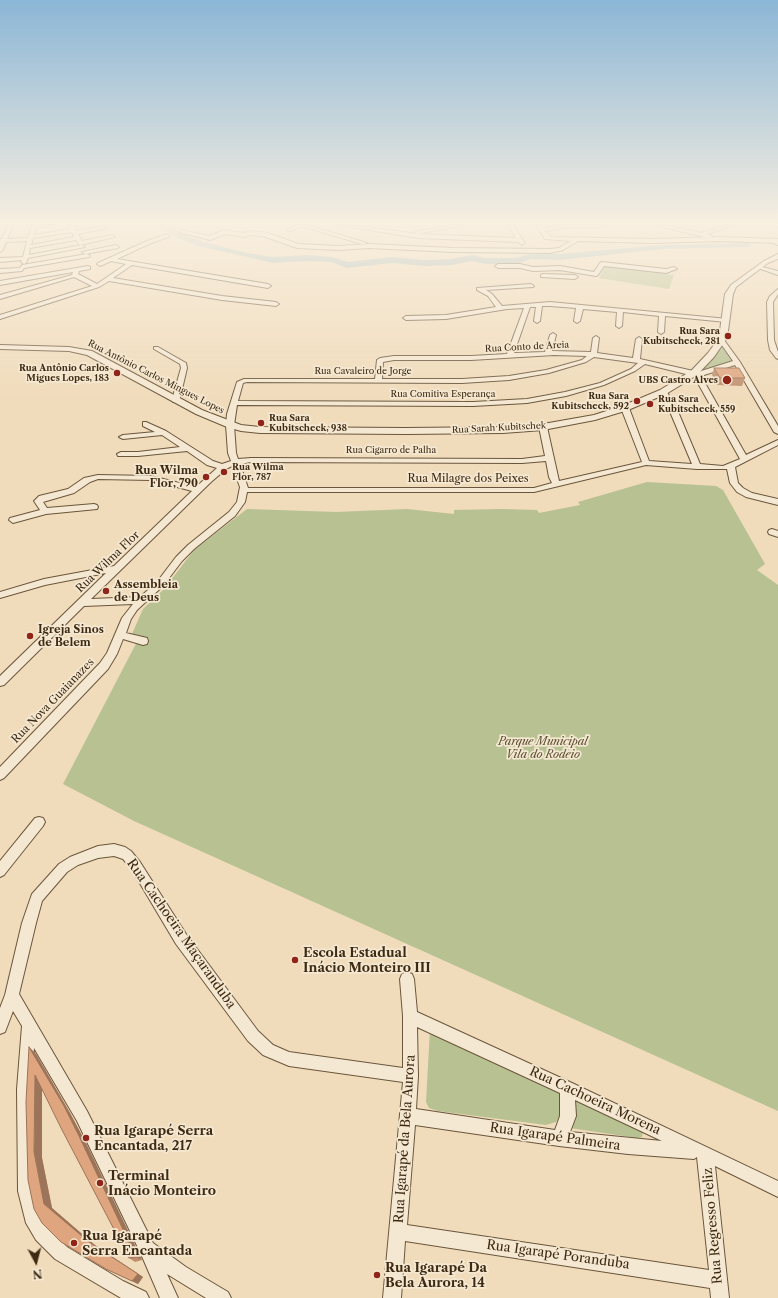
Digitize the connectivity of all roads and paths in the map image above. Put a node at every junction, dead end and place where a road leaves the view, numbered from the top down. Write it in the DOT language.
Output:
graph roads {
  1 [pos="35,286"];
  2 [pos="97,286"];
  3 [pos="151,286"];
  4 [pos="532,286"];
  5 [pos="734,286"];
  6 [pos="778,291"];
  7 [pos="0,297"];
  8 [pos="276,304"];
  9 [pos="528,305"];
  10 [pos="539,305"];
  11 [pos="580,306"];
  12 [pos="500,308"];
  13 [pos="620,310"];
  14 [pos="662,314"];
  15 [pos="0,317"];
  16 [pos="406,318"];
  17 [pos="726,320"];
  18 [pos="536,321"];
  19 [pos="577,322"];
  20 [pos="619,326"];
  21 [pos="661,332"];
  22 [pos="553,335"];
  23 [pos="596,338"];
  24 [pos="639,339"];
  25 [pos="722,341"];
  26 [pos="0,347"];
  27 [pos="156,348"];
  28 [pos="548,353"];
  29 [pos="510,354"];
  30 [pos="593,354"];
  31 [pos="778,357"];
  32 [pos="640,360"];
  33 [pos="737,362"];
  34 [pos="696,374"];
  35 [pos="378,380"];
  36 [pos="663,392"];
  37 [pos="176,400"];
  38 [pos="234,403"];
  39 [pos="625,408"];
  40 [pos="146,424"];
  41 [pos="230,425"];
  42 [pos="543,427"];
  43 [pos="163,432"];
  44 [pos="778,432"];
  45 [pos="123,437"];
  46 [pos="778,442"];
  47 [pos="188,449"];
  48 [pos="121,454"];
  49 [pos="549,458"];
  50 [pos="745,460"];
  51 [pos="234,462"];
  52 [pos="646,463"];
  53 [pos="223,467"];
  54 [pos="697,467"];
  55 [pos="731,467"];
  56 [pos="557,485"];
  57 [pos="198,490"];
  58 [pos="244,490"];
  59 [pos="778,494"];
  60 [pos="768,499"];
  61 [pos="778,502"];
  62 [pos="94,507"];
  63 [pos="46,511"];
  64 [pos="13,520"];
  65 [pos="118,568"];
  66 [pos="0,594"];
  67 [pos="142,600"];
  68 [pos="82,603"];
  69 [pos="120,635"];
  70 [pos="143,641"];
  71 [pos="0,682"];
  72 [pos="0,775"];
  73 [pos="39,822"];
  74 [pos="0,871"];
  75 [pos="407,979"];
  76 [pos="12,995"];
  77 [pos="410,1016"];
  78 [pos="29,1025"];
  79 [pos="0,1027"];
  80 [pos="411,1076"];
  81 [pos="567,1088"];
  82 [pos="408,1116"];
  83 [pos="559,1138"];
  84 [pos="704,1152"];
  85 [pos="778,1189"];
  86 [pos="398,1232"];
  87 [pos="147,1248"];
  88 [pos="717,1280"];
  89 [pos="140,1298"];
  90 [pos="169,1298"];
  91 [pos="222,1298"];
  92 [pos="392,1298"];
  93 [pos="720,1298"];
  1 -- 7 [label="street"];
  2 -- 15 [label="street"];
  3 -- 8 [label="street"];
  4 -- 12 [label="street"];
  5 -- 17 [label="street, Rua Sarah Kubitschek"];
  6 -- 31 [label="street"];
  9 -- 10 [label="street"];
  9 -- 12 [label="street"];
  9 -- 29 [label="street"];
  10 -- 11 [label="street"];
  10 -- 18 [label="street"];
  11 -- 13 [label="street"];
  11 -- 19 [label="street"];
  12 -- 16 [label="street"];
  13 -- 14 [label="street"];
  13 -- 20 [label="street"];
  14 -- 17 [label="street"];
  14 -- 21 [label="street"];
  17 -- 25 [label="street, Rua Sarah Kubitschek"];
  22 -- 28 [label="street"];
  23 -- 30 [label="street"];
  24 -- 32 [label="street"];
  25 -- 33 [label="street"];
  25 -- 34 [label="street, Rua Sarah Kubitschek"];
  26 -- 37 [label="street, Rua Antônio Carlos Mingues Lopes"];
  27 -- 37 [label="street"];
  28 -- 29 [label="street, Rua Conto de Areia"];
  28 -- 30 [label="street, Rua Conto de Areia"];
  29 -- 35 [label="street, Rua Conto de Areia"];
  30 -- 32 [label="street, Rua Conto de Areia"];
  30 -- 35 [label="street, Rua Cavaleiro de Jorge"];
  32 -- 34 [label="street, Rua Conto de Areia"];
  32 -- 38 [label="street, Rua Comitiva Esperança"];
  33 -- 34 [label="street"];
  33 -- 44 [label="street"];
  34 -- 36 [label="street, Rua Sarah Kubitschek"];
  34 -- 50 [label="street"];
  35 -- 38 [label="street, Rua Cavaleiro de Jorge"];
  36 -- 39 [label="street, Rua Sarah Kubitschek"];
  36 -- 54 [label="street"];
  37 -- 41 [label="street, Rua Antônio Carlos Mingues Lopes"];
  38 -- 41 [label="street, Rua Cavaleiro de Jorge"];
  39 -- 42 [label="street, Rua Sarah Kubitschek"];
  39 -- 52 [label="street"];
  40 -- 43 [label="street"];
  41 -- 42 [label="street, Rua Sarah Kubitschek"];
  41 -- 51 [label="street, Rua Cavaleiro de Jorge"];
  42 -- 49 [label="street"];
  43 -- 45 [label="street"];
  43 -- 47 [label="street"];
  46 -- 50 [label="street, Rua Milagre dos Peixes"];
  47 -- 48 [label="street"];
  47 -- 53 [label="street"];
  49 -- 51 [label="street, Rua Cigarro de Palha"];
  49 -- 56 [label="street"];
  50 -- 55 [label="street, Rua Milagre dos Peixes"];
  51 -- 53 [label="street, Rua Wilma Flor"];
  51 -- 58 [label="street, Rua Cavaleiro de Jorge"];
  52 -- 54 [label="street, Rua Milagre dos Peixes"];
  52 -- 56 [label="street, Rua Milagre dos Peixes"];
  53 -- 57 [label="street, Rua Wilma Flor"];
  54 -- 55 [label="street, Rua Milagre dos Peixes"];
  55 -- 60 [label="street"];
  56 -- 58 [label="street, Rua Milagre dos Peixes"];
  57 -- 63 [label="street"];
  57 -- 65 [label="street, Rua Wilma Flor"];
  58 -- 67 [label="street, Rua Nova Guaianazes"];
  59 -- 60 [label="street"];
  60 -- 61 [label="street"];
  62 -- 63 [label="street"];
  63 -- 64 [label="street"];
  65 -- 66 [label="street"];
  65 -- 68 [label="street, Rua Wilma Flor"];
  67 -- 68 [label="street"];
  67 -- 69 [label="street, Rua Nova Guaianazes"];
  68 -- 71 [label="street, Rua Wilma Flor"];
  69 -- 70 [label="street"];
  69 -- 72 [label="street, Rua Nova Guaianazes"];
  73 -- 74 [label="street"];
  75 -- 77 [label="street, Rua Igarapé da Bela Aurora"];
  76 -- 78 [label="street"];
  76 -- 79 [label="street, Rua Cachoeira Maçaranduba"];
  76 -- 80 [label="street, Rua Cachoeira Maçaranduba"];
  77 -- 80 [label="street, Rua Igarapé da Bela Aurora"];
  77 -- 81 [label="street, Rua Cachoeira Morena"];
  78 -- 87 [label="street"];
  78 -- 89 [label="street"];
  80 -- 82 [label="street, Rua Igarapé da Bela Aurora"];
  81 -- 83 [label="street"];
  81 -- 84 [label="street, Rua Cachoeira Morena"];
  82 -- 83 [label="street, Rua Igarapé Palmeira"];
  82 -- 86 [label="street, Rua Igarapé da Bela Aurora"];
  83 -- 84 [label="street, Rua Igarapé Palmeira"];
  84 -- 85 [label="street, Rua Cachoeira Morena"];
  84 -- 88 [label="street, Rua Regresso Feliz"];
  86 -- 88 [label="street, Rua Igarapé Poranduba"];
  86 -- 92 [label="street, Rua Igarapé da Bela Aurora"];
  87 -- 90 [label="street"];
  87 -- 91 [label="street"];
  88 -- 93 [label="street, Rua Regresso Feliz"];
}
